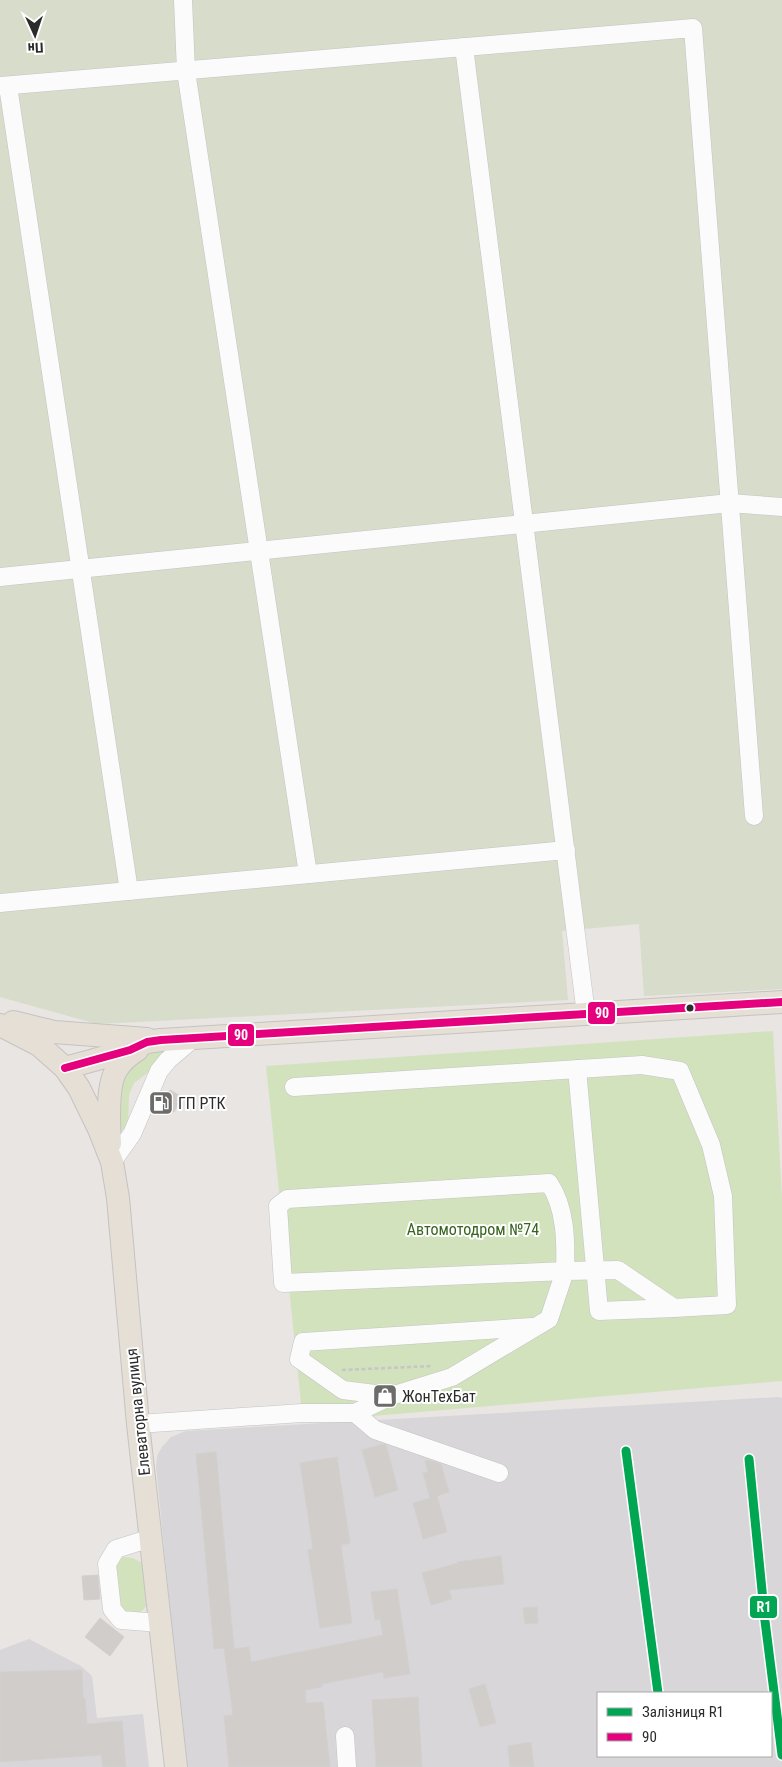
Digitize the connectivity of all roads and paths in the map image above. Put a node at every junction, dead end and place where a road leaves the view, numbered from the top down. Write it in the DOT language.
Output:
graph roads {
  1 [pos="183,0"];
  2 [pos="464,48"];
  3 [pos="186,71"];
  4 [pos="4,86"];
  5 [pos="730,503"];
  6 [pos="782,507"];
  7 [pos="525,523"];
  8 [pos="259,550"];
  9 [pos="81,568"];
  10 [pos="0,577"];
  11 [pos="754,816"];
  12 [pos="566,850"];
  13 [pos="308,874"];
  14 [pos="130,891"];
  15 [pos="0,903"];
  16 [pos="782,1002"];
  17 [pos="586,1014"];
  18 [pos="0,1020"];
  19 [pos="0,1025"];
  20 [pos="196,1037"];
  21 [pos="161,1040"];
  22 [pos="65,1068"];
  23 [pos="577,1069"];
  24 [pos="294,1086"];
  25 [pos="112,1162"];
  26 [pos="595,1271"];
  27 [pos="565,1272"];
  28 [pos="674,1308"];
  29 [pos="535,1327"];
  30 [pos="433,1366"];
  31 [pos="316,1371"];
  32 [pos="391,1396"];
  33 [pos="355,1413"];
  34 [pos="138,1424"];
  35 [pos="499,1473"];
  36 [pos="151,1538"];
  37 [pos="160,1623"];
  38 [pos="345,1736"];
  39 [pos="176,1767"];
  40 [pos="347,1767"];
  1 -- 3 [label="lane"];
  2 -- 3 [label="lane"];
  2 -- 5 [label="lane"];
  2 -- 7 [label="lane"];
  3 -- 4 [label="lane"];
  3 -- 8 [label="lane"];
  4 -- 9 [label="lane"];
  5 -- 6 [label="lane"];
  5 -- 7 [label="lane"];
  5 -- 11 [label="lane"];
  7 -- 8 [label="lane"];
  7 -- 12 [label="lane"];
  8 -- 9 [label="lane"];
  8 -- 13 [label="lane"];
  9 -- 10 [label="lane"];
  9 -- 14 [label="lane"];
  12 -- 13 [label="lane"];
  12 -- 17 [label="lane"];
  13 -- 14 [label="lane"];
  14 -- 15 [label="lane"];
  16 -- 17 [label="main road"];
  17 -- 20 [label="main road"];
  18 -- 21 [label="main road"];
  19 -- 22 [label="main road, Елеваторна вулиця"];
  20 -- 21 [label="main road"];
  20 -- 25 [label="lane"];
  21 -- 22 [label="main road"];
  21 -- 25 [label="main road"];
  22 -- 25 [label="main road, Елеваторна вулиця"];
  23 -- 24 [label="lane"];
  23 -- 26 [label="lane"];
  23 -- 28 [label="lane"];
  25 -- 34 [label="main road, Елеваторна вулиця"];
  26 -- 27 [label="lane"];
  26 -- 28 [label="lane"];
  26 -- 28 [label="lane"];
  27 -- 27 [label="lane"];
  27 -- 29 [label="lane"];
  29 -- 31 [label="lane"];
  29 -- 32 [label="lane"];
  30 -- 31 [label="path"];
  31 -- 32 [label="lane"];
  32 -- 33 [label="lane"];
  33 -- 34 [label="lane"];
  33 -- 35 [label="lane"];
  34 -- 36 [label="main road, Елеваторна вулиця"];
  36 -- 37 [label="main road, Елеваторна вулиця"];
  36 -- 37 [label="lane"];
  37 -- 39 [label="main road, Елеваторна вулиця"];
  38 -- 40 [label="lane"];
}
